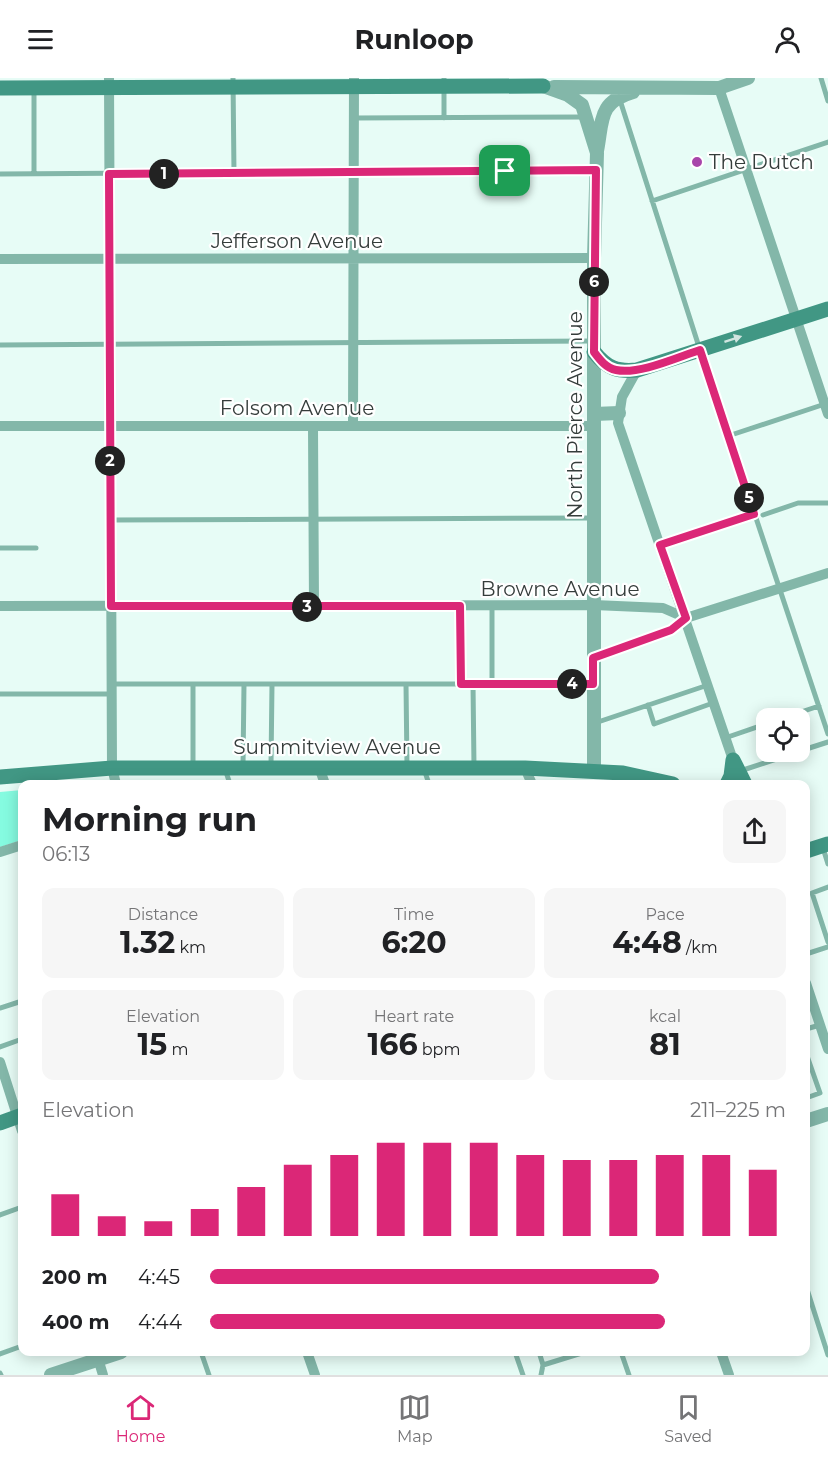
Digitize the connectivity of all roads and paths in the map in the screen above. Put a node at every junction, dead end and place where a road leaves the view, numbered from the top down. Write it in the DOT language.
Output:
graph roads {
  1 [pos="748,78"];
  2 [pos="821,78"];
  3 [pos="444,82"];
  4 [pos="589,82"];
  5 [pos="109,83"];
  6 [pos="173,83"];
  7 [pos="233,83"];
  8 [pos="268,83"];
  9 [pos="354,83"];
  10 [pos="717,83"];
  11 [pos="553,84"];
  12 [pos="0,88"];
  13 [pos="34,88"];
  14 [pos="645,88"];
  15 [pos="619,96"];
  16 [pos="828,101"];
  17 [pos="586,117"];
  18 [pos="354,118"];
  19 [pos="444,118"];
  20 [pos="828,142"];
  21 [pos="597,153"];
  22 [pos="746,169"];
  23 [pos="596,170"];
  24 [pos="354,172"];
  25 [pos="234,173"];
  26 [pos="0,174"];
  27 [pos="34,174"];
  28 [pos="109,174"];
  29 [pos="652,201"];
  30 [pos="0,258"];
  31 [pos="109,258"];
  32 [pos="594,258"];
  33 [pos="354,259"];
  34 [pos="828,309"];
  35 [pos="797,319"];
  36 [pos="110,343"];
  37 [pos="353,344"];
  38 [pos="0,345"];
  39 [pos="595,347"];
  40 [pos="700,350"];
  41 [pos="637,370"];
  42 [pos="826,409"];
  43 [pos="619,413"];
  44 [pos="594,420"];
  45 [pos="0,426"];
  46 [pos="110,426"];
  47 [pos="353,426"];
  48 [pos="313,427"];
  49 [pos="728,436"];
  50 [pos="828,503"];
  51 [pos="754,514"];
  52 [pos="763,515"];
  53 [pos="314,519"];
  54 [pos="594,519"];
  55 [pos="110,520"];
  56 [pos="660,545"];
  57 [pos="0,548"];
  58 [pos="36,548"];
  59 [pos="828,573"];
  60 [pos="779,589"];
  61 [pos="594,605"];
  62 [pos="0,606"];
  63 [pos="111,606"];
  64 [pos="460,606"];
  65 [pos="492,606"];
  66 [pos="314,607"];
  67 [pos="686,618"];
  68 [pos="593,658"];
  69 [pos="193,684"];
  70 [pos="244,684"];
  71 [pos="272,684"];
  72 [pos="406,684"];
  73 [pos="461,684"];
  74 [pos="473,684"];
  75 [pos="492,684"];
  76 [pos="593,684"];
  77 [pos="708,685"];
  78 [pos="111,689"];
  79 [pos="0,694"];
  80 [pos="714,703"];
  81 [pos="648,705"];
  82 [pos="819,706"];
  83 [pos="810,709"];
  84 [pos="594,724"];
  85 [pos="756,727"];
  86 [pos="828,734"];
  87 [pos="725,738"];
  88 [pos="828,741"];
  89 [pos="810,747"];
  90 [pos="768,762"];
  91 [pos="112,768"];
  92 [pos="193,768"];
  93 [pos="224,768"];
  94 [pos="243,768"];
  95 [pos="271,768"];
  96 [pos="319,768"];
  97 [pos="407,768"];
  98 [pos="423,768"];
  99 [pos="474,768"];
  100 [pos="525,768"];
  101 [pos="594,771"];
  102 [pos="739,772"];
  103 [pos="0,777"];
  104 [pos="115,780"];
  105 [pos="228,780"];
  106 [pos="324,780"];
  107 [pos="428,780"];
  108 [pos="530,780"];
  109 [pos="654,780"];
  110 [pos="18,845"];
  111 [pos="825,845"];
  112 [pos="810,851"];
  113 [pos="0,852"];
  114 [pos="828,864"];
  115 [pos="828,887"];
  116 [pos="828,942"];
  117 [pos="828,946"];
  118 [pos="810,953"];
  119 [pos="810,995"];
  120 [pos="18,1002"];
  121 [pos="0,1008"];
  122 [pos="820,1025"];
  123 [pos="810,1028"];
  124 [pos="18,1043"];
  125 [pos="0,1047"];
  126 [pos="828,1048"];
  127 [pos="0,1062"];
  128 [pos="810,1065"];
  129 [pos="3,1079"];
  130 [pos="810,1096"];
  131 [pos="18,1114"];
  132 [pos="828,1114"];
  133 [pos="810,1120"];
  134 [pos="18,1121"];
  135 [pos="0,1123"];
  136 [pos="18,1208"];
  137 [pos="0,1215"];
  138 [pos="810,1299"];
  139 [pos="18,1348"];
  140 [pos="0,1354"];
  141 [pos="95,1356"];
  142 [pos="97,1356"];
  143 [pos="202,1356"];
  144 [pos="308,1356"];
  145 [pos="516,1356"];
  146 [pos="541,1356"];
  147 [pos="572,1356"];
  148 [pos="622,1356"];
  149 [pos="722,1356"];
  150 [pos="828,1356"];
  151 [pos="543,1365"];
  152 [pos="51,1375"];
  153 [pos="103,1375"];
  154 [pos="209,1375"];
  155 [pos="315,1375"];
  156 [pos="523,1375"];
  157 [pos="541,1375"];
  158 [pos="628,1375"];
  159 [pos="729,1375"];
  1 -- 10 [label="street"];
  2 -- 16 [label="lane"];
  3 -- 9 [label="main road"];
  3 -- 11 [label="main road"];
  3 -- 19 [label="lane"];
  4 -- 11 [label="street"];
  4 -- 14 [label="street"];
  5 -- 6 [label="main road"];
  5 -- 13 [label="main road"];
  5 -- 28 [label="street"];
  6 -- 7 [label="main road"];
  7 -- 8 [label="main road"];
  7 -- 25 [label="lane"];
  8 -- 9 [label="main road"];
  9 -- 18 [label="street"];
  10 -- 14 [label="street"];
  10 -- 22 [label="street"];
  11 -- 17 [label="street, North Pierce Avenue"];
  12 -- 13 [label="main road"];
  13 -- 27 [label="lane"];
  14 -- 15 [label="street"];
  15 -- 21 [label="street"];
  15 -- 29 [label="lane"];
  17 -- 19 [label="lane"];
  17 -- 21 [label="street, North Pierce Avenue"];
  18 -- 19 [label="lane"];
  18 -- 24 [label="street"];
  20 -- 22 [label="lane"];
  21 -- 23 [label="street, North Pierce Avenue"];
  22 -- 29 [label="lane"];
  22 -- 35 [label="street"];
  23 -- 24 [label="lane"];
  23 -- 32 [label="street, North Pierce Avenue"];
  24 -- 25 [label="lane"];
  24 -- 33 [label="street"];
  25 -- 28 [label="lane"];
  26 -- 27 [label="lane"];
  27 -- 28 [label="lane"];
  28 -- 31 [label="street"];
  29 -- 40 [label="lane"];
  30 -- 31 [label="street, Jefferson Avenue"];
  31 -- 33 [label="street, Jefferson Avenue"];
  31 -- 36 [label="street"];
  32 -- 33 [label="street, Jefferson Avenue"];
  32 -- 39 [label="street, North Pierce Avenue"];
  33 -- 37 [label="street"];
  34 -- 35 [label="main road"];
  40 -- 35 [label="main road, one-way"];
  35 -- 42 [label="street"];
  36 -- 37 [label="lane"];
  36 -- 38 [label="lane"];
  36 -- 46 [label="street"];
  37 -- 39 [label="lane"];
  37 -- 47 [label="street"];
  39 -- 41 [label="main road"];
  39 -- 44 [label="street, North Pierce Avenue"];
  40 -- 41 [label="main road"];
  40 -- 49 [label="lane"];
  41 -- 43 [label="street"];
  42 -- 49 [label="lane"];
  43 -- 44 [label="street"];
  43 -- 56 [label="street"];
  44 -- 47 [label="street, Folsom Avenue"];
  44 -- 54 [label="street, North Pierce Avenue"];
  45 -- 46 [label="street, Folsom Avenue"];
  46 -- 48 [label="street, Folsom Avenue"];
  46 -- 55 [label="street"];
  47 -- 48 [label="street, Folsom Avenue"];
  48 -- 53 [label="street"];
  49 -- 51 [label="lane"];
  50 -- 52 [label="lane"];
  51 -- 56 [label="lane"];
  51 -- 60 [label="lane"];
  53 -- 54 [label="lane"];
  53 -- 55 [label="lane"];
  53 -- 66 [label="street"];
  54 -- 61 [label="street, North Pierce Avenue"];
  55 -- 63 [label="street"];
  56 -- 67 [label="street"];
  57 -- 58 [label="lane"];
  59 -- 60 [label="street"];
  60 -- 67 [label="street"];
  60 -- 82 [label="lane"];
  61 -- 65 [label="street, Browne Avenue"];
  61 -- 67 [label="street, Browne Avenue"];
  61 -- 68 [label="street, North Pierce Avenue"];
  62 -- 63 [label="street, Browne Avenue"];
  63 -- 66 [label="street, Browne Avenue"];
  63 -- 78 [label="street"];
  64 -- 65 [label="street, Browne Avenue"];
  64 -- 66 [label="street, Browne Avenue"];
  64 -- 73 [label="lane"];
  65 -- 75 [label="lane"];
  67 -- 68 [label="street"];
  67 -- 77 [label="street"];
  68 -- 76 [label="street, North Pierce Avenue"];
  69 -- 70 [label="lane"];
  69 -- 78 [label="lane"];
  69 -- 92 [label="lane"];
  70 -- 71 [label="lane"];
  70 -- 94 [label="lane"];
  71 -- 72 [label="lane"];
  71 -- 95 [label="lane"];
  72 -- 73 [label="lane"];
  72 -- 97 [label="lane"];
  73 -- 74 [label="lane"];
  74 -- 75 [label="lane"];
  74 -- 99 [label="lane"];
  75 -- 76 [label="lane"];
  76 -- 84 [label="street, North Pierce Avenue"];
  77 -- 80 [label="street"];
  77 -- 81 [label="lane"];
  78 -- 79 [label="lane"];
  78 -- 91 [label="street"];
  80 -- 81 [label="lane"];
  80 -- 87 [label="street"];
  81 -- 84 [label="lane"];
  82 -- 83 [label="lane"];
  82 -- 86 [label="lane"];
  84 -- 101 [label="street, North Pierce Avenue"];
  85 -- 87 [label="lane"];
  87 -- 102 [label="street"];
  88 -- 89 [label="lane"];
  90 -- 102 [label="lane"];
  91 -- 92 [label="main road, Summitview Avenue"];
  91 -- 103 [label="main road, Summitview Avenue"];
  91 -- 104 [label="street"];
  92 -- 93 [label="main road, Summitview Avenue"];
  93 -- 94 [label="main road, Summitview Avenue"];
  93 -- 105 [label="lane"];
  94 -- 95 [label="main road, Summitview Avenue"];
  95 -- 96 [label="main road, Summitview Avenue"];
  96 -- 97 [label="main road, Summitview Avenue"];
  96 -- 106 [label="street"];
  97 -- 98 [label="main road, Summitview Avenue"];
  98 -- 99 [label="main road, Summitview Avenue"];
  98 -- 107 [label="lane"];
  99 -- 100 [label="main road, Summitview Avenue"];
  100 -- 101 [label="main road, Summitview Avenue"];
  100 -- 108 [label="street"];
  101 -- 109 [label="main road, Summitview Avenue"];
  110 -- 113 [label="street"];
  111 -- 112 [label="main road"];
  111 -- 114 [label="lane"];
  115 -- 116 [label="lane"];
  117 -- 118 [label="lane"];
  119 -- 122 [label="street"];
  120 -- 121 [label="lane"];
  122 -- 123 [label="lane"];
  122 -- 126 [label="street"];
  124 -- 125 [label="lane"];
  127 -- 129 [label="street"];
  128 -- 130 [label="lane"];
  129 -- 131 [label="street"];
  132 -- 133 [label="street"];
  134 -- 135 [label="main road"];
  136 -- 137 [label="lane"];
  138 -- 150 [label="lane"];
  139 -- 140 [label="lane"];
  141 -- 152 [label="street"];
  142 -- 153 [label="street"];
  143 -- 154 [label="lane"];
  144 -- 155 [label="street"];
  145 -- 156 [label="lane"];
  146 -- 151 [label="lane"];
  147 -- 151 [label="lane"];
  148 -- 158 [label="lane"];
  149 -- 159 [label="street"];
  151 -- 157 [label="lane"];
}
